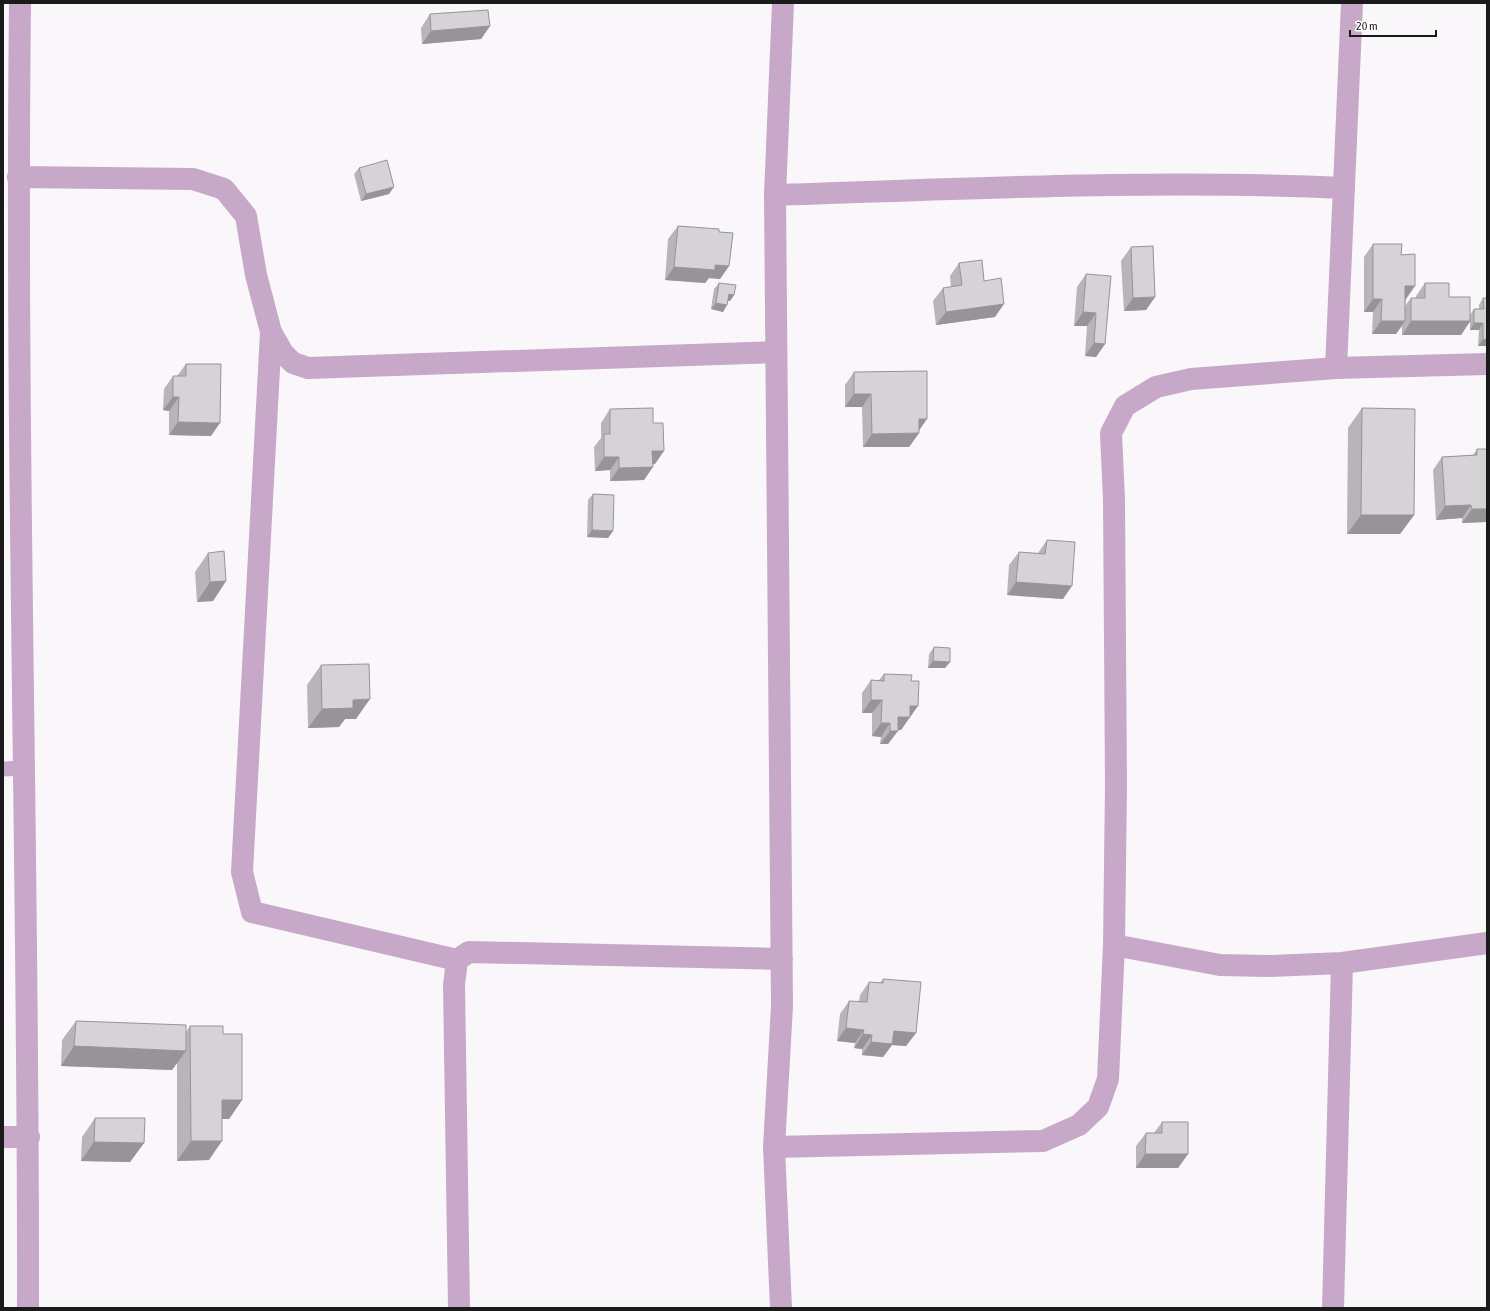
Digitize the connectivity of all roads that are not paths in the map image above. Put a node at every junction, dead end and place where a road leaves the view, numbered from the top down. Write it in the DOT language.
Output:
graph roads {
  1 [pos="20,3"];
  2 [pos="783,3"];
  3 [pos="1352,3"];
  4 [pos="18,177"];
  5 [pos="1344,188"];
  6 [pos="776,196"];
  7 [pos="271,332"];
  8 [pos="776,352"];
  9 [pos="1487,364"];
  10 [pos="1336,368"];
  11 [pos="24,768"];
  12 [pos="3,769"];
  13 [pos="1487,944"];
  14 [pos="1114,945"];
  15 [pos="782,959"];
  16 [pos="458,960"];
  17 [pos="1342,963"];
  18 [pos="3,1137"];
  19 [pos="29,1137"];
  20 [pos="774,1148"];
  21 [pos="28,1308"];
  22 [pos="459,1308"];
  23 [pos="781,1308"];
  24 [pos="1333,1308"];
  1 -- 4 [label="street"];
  2 -- 6 [label="street"];
  3 -- 5 [label="street"];
  4 -- 7 [label="street"];
  4 -- 11 [label="street"];
  5 -- 6 [label="street"];
  5 -- 10 [label="street"];
  6 -- 8 [label="street"];
  7 -- 8 [label="street"];
  7 -- 16 [label="street"];
  8 -- 15 [label="street"];
  9 -- 10 [label="street"];
  10 -- 14 [label="street"];
  11 -- 12 [label="lane"];
  11 -- 19 [label="street"];
  13 -- 17 [label="street"];
  14 -- 17 [label="street"];
  14 -- 20 [label="street"];
  15 -- 16 [label="street"];
  15 -- 20 [label="street"];
  16 -- 22 [label="street"];
  17 -- 24 [label="street"];
  18 -- 19 [label="street"];
  19 -- 21 [label="street"];
  20 -- 23 [label="street"];
}
